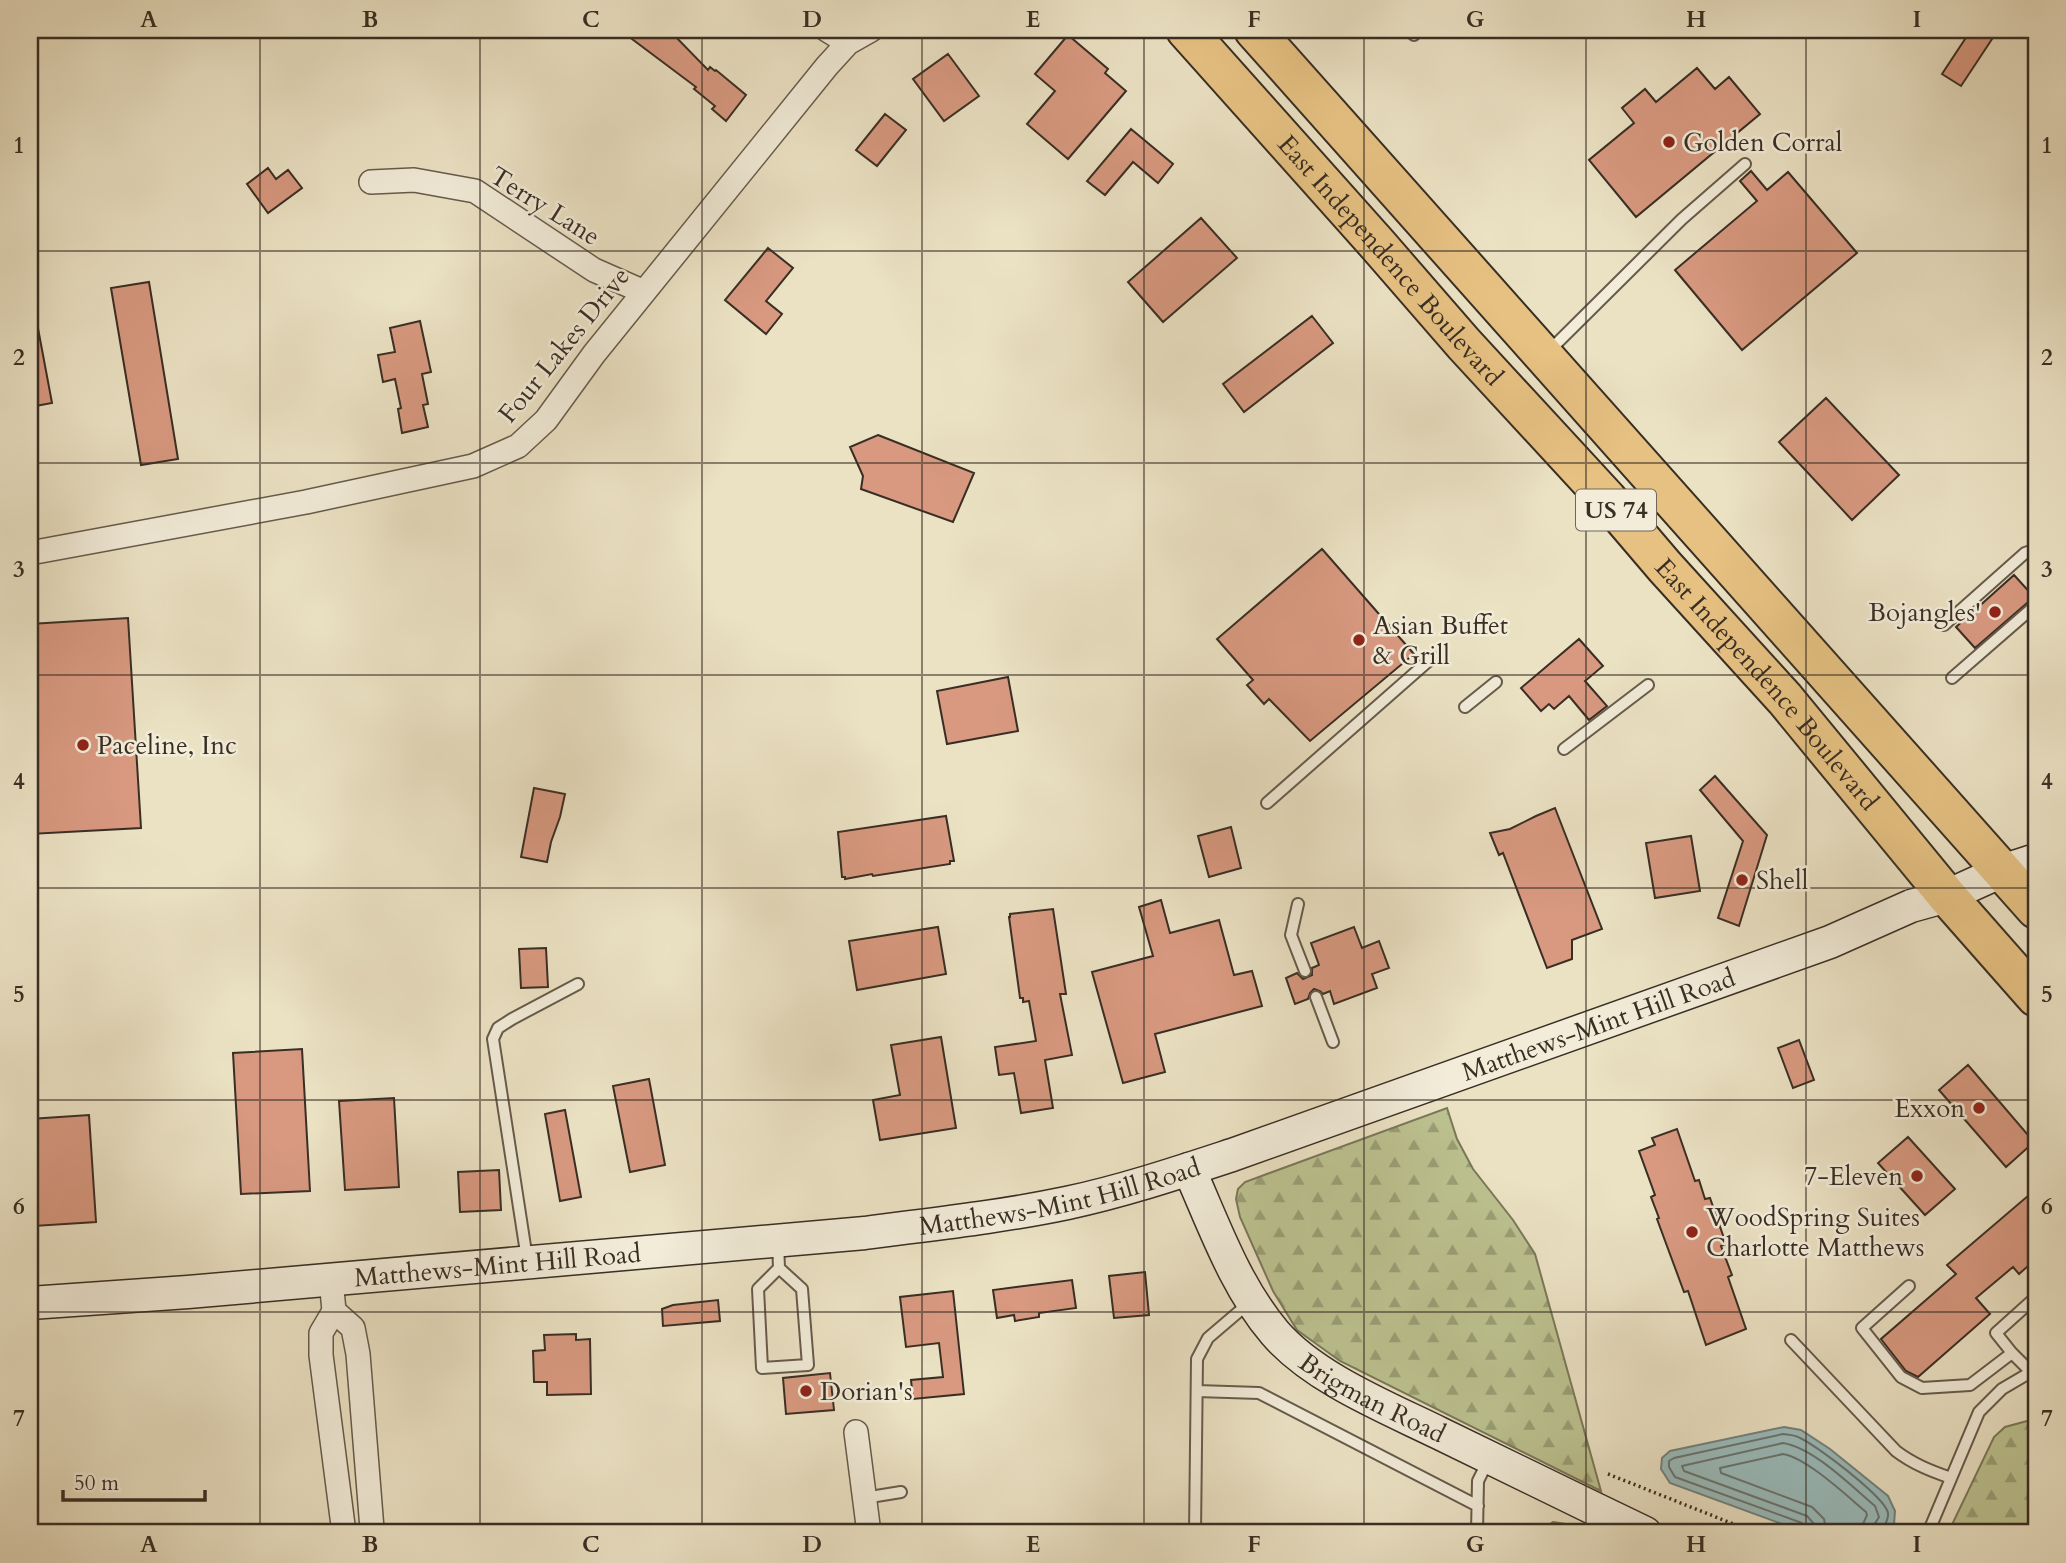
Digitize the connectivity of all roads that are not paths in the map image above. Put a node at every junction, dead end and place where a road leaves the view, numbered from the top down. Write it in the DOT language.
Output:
graph roads {
  1 [pos="827,30"];
  2 [pos="871,30"];
  3 [pos="1186,30"];
  4 [pos="1254,30"];
  5 [pos="848,43"];
  6 [pos="1745,164"];
  7 [pos="371,182"];
  8 [pos="644,292"];
  9 [pos="1544,356"];
  10 [pos="2036,549"];
  11 [pos="30,553"];
  12 [pos="2036,605"];
  13 [pos="1944,625"];
  14 [pos="1433,657"];
  15 [pos="1952,678"];
  16 [pos="1496,682"];
  17 [pos="1648,685"];
  18 [pos="1465,707"];
  19 [pos="1564,749"];
  20 [pos="1267,803"];
  21 [pos="2019,865"];
  22 [pos="1947,896"];
  23 [pos="1298,904"];
  24 [pos="2036,909"];
  25 [pos="1305,971"];
  26 [pos="578,985"];
  27 [pos="1316,996"];
  28 [pos="2036,998"];
  29 [pos="1333,1042"];
  30 [pos="1189,1169"];
  31 [pos="779,1254"];
  32 [pos="527,1262"];
  33 [pos="331,1279"];
  34 [pos="1909,1286"];
  35 [pos="2036,1297"];
  36 [pos="1251,1301"];
  37 [pos="30,1303"];
  38 [pos="334,1311"];
  39 [pos="1791,1340"];
  40 [pos="2012,1353"];
  41 [pos="2034,1371"];
  42 [pos="1197,1391"];
  43 [pos="856,1432"];
  44 [pos="1490,1458"];
  45 [pos="1951,1478"];
  46 [pos="901,1492"];
  47 [pos="864,1498"];
  48 [pos="1478,1506"];
  49 [pos="344,1533"];
  50 [pos="370,1533"];
  51 [pos="869,1533"];
  52 [pos="1195,1533"];
  53 [pos="1477,1533"];
  54 [pos="1644,1533"];
  55 [pos="1928,1533"];
  1 -- 5 [label="street"];
  2 -- 5 [label="street, Four Lakes Drive"];
  3 -- 22 [label="highway, East Independence Boulevard / US 74"];
  4 -- 9 [label="highway, East Independence Boulevard / US 74"];
  5 -- 8 [label="street, Four Lakes Drive"];
  6 -- 9 [label="lane"];
  7 -- 8 [label="street, Terry Lane"];
  8 -- 11 [label="street, Four Lakes Drive"];
  9 -- 21 [label="highway, East Independence Boulevard / US 74"];
  10 -- 13 [label="lane"];
  12 -- 15 [label="lane"];
  14 -- 20 [label="lane"];
  16 -- 18 [label="lane"];
  17 -- 19 [label="lane"];
  21 -- 22 [label="main road, Matthews-Mint Hill Road"];
  21 -- 24 [label="highway, East Independence Boulevard / US 74"];
  22 -- 28 [label="highway, East Independence Boulevard / US 74"];
  22 -- 30 [label="main road, Matthews-Mint Hill Road"];
  23 -- 25 [label="lane"];
  26 -- 32 [label="lane"];
  27 -- 29 [label="lane"];
  30 -- 31 [label="main road, Matthews-Mint Hill Road"];
  30 -- 36 [label="main road, Brigman Road"];
  31 -- 31 [label="lane"];
  31 -- 32 [label="main road, Matthews-Mint Hill Road"];
  32 -- 33 [label="main road, Matthews-Mint Hill Road"];
  33 -- 37 [label="main road, Matthews-Mint Hill Road"];
  33 -- 38 [label="street"];
  34 -- 40 [label="lane"];
  35 -- 40 [label="lane"];
  36 -- 42 [label="lane"];
  36 -- 44 [label="main road, Brigman Road"];
  38 -- 49 [label="street"];
  38 -- 50 [label="street"];
  39 -- 45 [label="lane"];
  40 -- 41 [label="lane"];
  41 -- 45 [label="lane"];
  42 -- 48 [label="lane"];
  42 -- 52 [label="lane"];
  43 -- 47 [label="street"];
  44 -- 48 [label="lane"];
  44 -- 54 [label="main road, Brigman Road"];
  45 -- 55 [label="lane"];
  46 -- 47 [label="lane"];
  47 -- 51 [label="street"];
  48 -- 53 [label="lane"];
}
